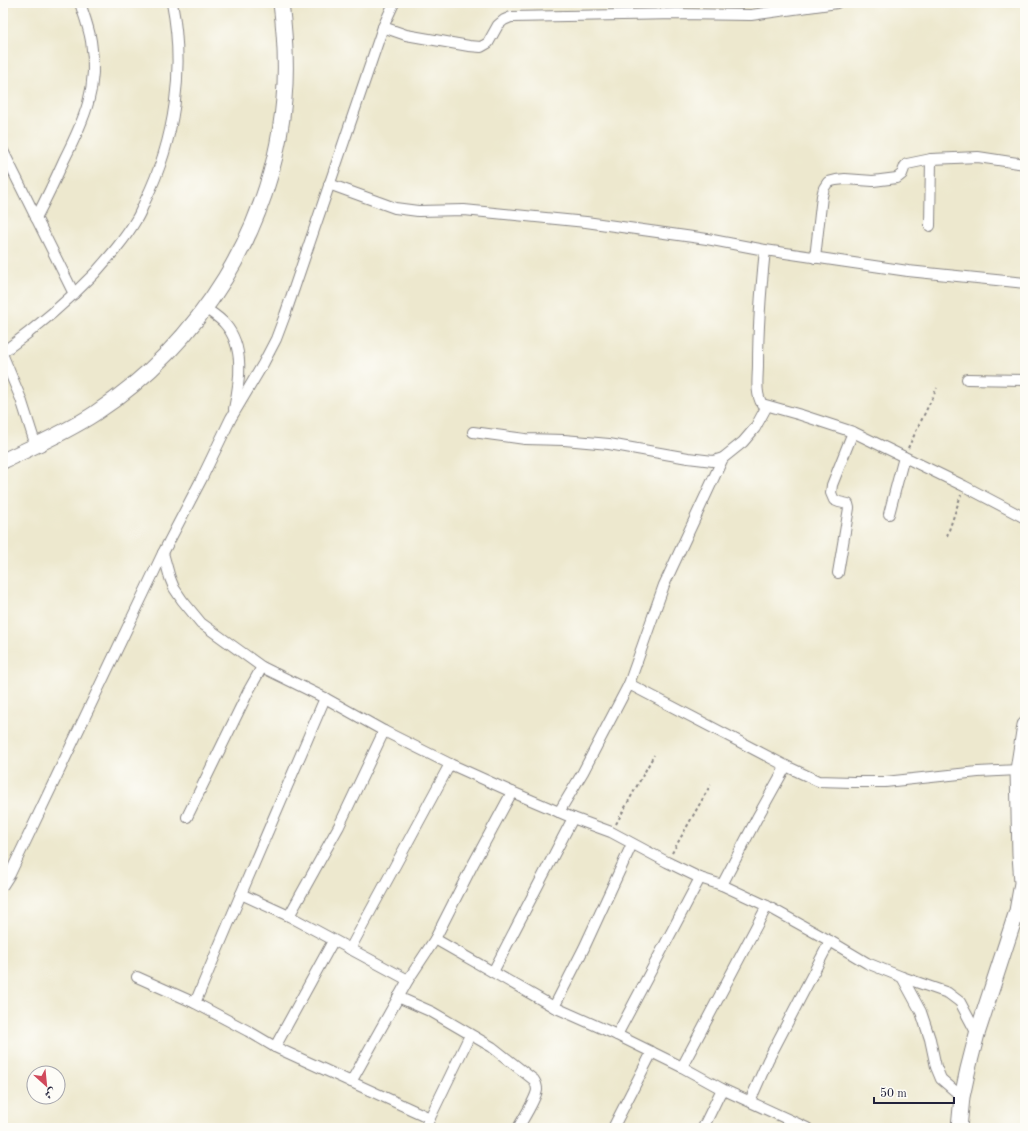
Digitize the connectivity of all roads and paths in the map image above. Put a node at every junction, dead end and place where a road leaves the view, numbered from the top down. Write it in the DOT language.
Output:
graph roads {
  1 [pos="80,3"];
  2 [pos="172,3"];
  3 [pos="280,3"];
  4 [pos="394,3"];
  5 [pos="837,3"];
  6 [pos="383,27"];
  7 [pos="3,151"];
  8 [pos="931,159"];
  9 [pos="1025,164"];
  10 [pos="329,184"];
  11 [pos="36,218"];
  12 [pos="930,226"];
  13 [pos="765,250"];
  14 [pos="815,258"];
  15 [pos="1025,283"];
  16 [pos="74,294"];
  17 [pos="205,308"];
  18 [pos="3,352"];
  19 [pos="3,356"];
  20 [pos="967,379"];
  21 [pos="1025,380"];
  22 [pos="937,388"];
  23 [pos="767,406"];
  24 [pos="231,418"];
  25 [pos="473,432"];
  26 [pos="853,432"];
  27 [pos="36,446"];
  28 [pos="904,457"];
  29 [pos="724,458"];
  30 [pos="3,462"];
  31 [pos="964,486"];
  32 [pos="889,514"];
  33 [pos="1025,518"];
  34 [pos="947,536"];
  35 [pos="163,553"];
  36 [pos="838,573"];
  37 [pos="262,667"];
  38 [pos="628,684"];
  39 [pos="325,698"];
  40 [pos="1025,725"];
  41 [pos="384,731"];
  42 [pos="654,755"];
  43 [pos="450,764"];
  44 [pos="786,766"];
  45 [pos="1018,770"];
  46 [pos="711,784"];
  47 [pos="512,792"];
  48 [pos="559,812"];
  49 [pos="187,817"];
  50 [pos="573,818"];
  51 [pos="611,832"];
  52 [pos="632,844"];
  53 [pos="667,862"];
  54 [pos="700,878"];
  55 [pos="722,885"];
  56 [pos="3,886"];
  57 [pos="241,894"];
  58 [pos="767,906"];
  59 [pos="289,916"];
  60 [pos="435,939"];
  61 [pos="333,941"];
  62 [pos="830,941"];
  63 [pos="350,949"];
  64 [pos="493,972"];
  65 [pos="137,977"];
  66 [pos="902,977"];
  67 [pos="408,980"];
  68 [pos="398,997"];
  69 [pos="195,1003"];
  70 [pos="554,1007"];
  71 [pos="977,1034"];
  72 [pos="470,1035"];
  73 [pos="617,1035"];
  74 [pos="275,1047"];
  75 [pos="652,1052"];
  76 [pos="682,1067"];
  77 [pos="351,1082"];
  78 [pos="722,1089"];
  79 [pos="962,1098"];
  80 [pos="750,1101"];
  81 [pos="430,1118"];
  82 [pos="425,1128"];
  83 [pos="518,1128"];
  84 [pos="613,1128"];
  85 [pos="703,1128"];
  86 [pos="805,1128"];
  87 [pos="959,1128"];
  1 -- 11 [label="street"];
  2 -- 16 [label="street"];
  3 -- 17 [label="street"];
  4 -- 6 [label="street"];
  5 -- 6 [label="street"];
  6 -- 10 [label="street"];
  7 -- 11 [label="street"];
  8 -- 9 [label="street"];
  8 -- 12 [label="street"];
  8 -- 14 [label="street"];
  10 -- 13 [label="street"];
  10 -- 24 [label="street"];
  11 -- 16 [label="street"];
  13 -- 14 [label="street"];
  13 -- 23 [label="street"];
  14 -- 15 [label="street"];
  16 -- 18 [label="street"];
  17 -- 24 [label="street"];
  17 -- 27 [label="street"];
  19 -- 27 [label="street"];
  20 -- 21 [label="street"];
  22 -- 28 [label="path"];
  23 -- 26 [label="street"];
  23 -- 29 [label="street"];
  24 -- 35 [label="street"];
  25 -- 29 [label="street"];
  26 -- 28 [label="street"];
  26 -- 36 [label="street"];
  27 -- 30 [label="street"];
  28 -- 31 [label="street"];
  28 -- 32 [label="street"];
  29 -- 38 [label="street"];
  31 -- 33 [label="street"];
  31 -- 34 [label="path"];
  35 -- 37 [label="street"];
  35 -- 56 [label="street"];
  37 -- 39 [label="street"];
  37 -- 49 [label="street"];
  38 -- 44 [label="street"];
  38 -- 48 [label="street"];
  39 -- 41 [label="street"];
  39 -- 57 [label="street"];
  40 -- 45 [label="street"];
  41 -- 43 [label="street"];
  41 -- 59 [label="street"];
  42 -- 51 [label="path"];
  43 -- 47 [label="street"];
  43 -- 63 [label="street"];
  44 -- 45 [label="street"];
  44 -- 55 [label="street"];
  45 -- 71 [label="street"];
  46 -- 53 [label="path"];
  47 -- 48 [label="street"];
  47 -- 60 [label="street"];
  48 -- 50 [label="street"];
  50 -- 51 [label="street"];
  50 -- 64 [label="street"];
  51 -- 52 [label="street"];
  52 -- 53 [label="street"];
  52 -- 70 [label="street"];
  53 -- 54 [label="street"];
  54 -- 55 [label="street"];
  54 -- 73 [label="street"];
  55 -- 58 [label="street"];
  57 -- 59 [label="street"];
  57 -- 69 [label="street"];
  58 -- 62 [label="street"];
  58 -- 76 [label="street"];
  59 -- 61 [label="street"];
  60 -- 64 [label="street"];
  60 -- 67 [label="street"];
  61 -- 63 [label="street"];
  61 -- 74 [label="street"];
  62 -- 66 [label="street"];
  62 -- 80 [label="street"];
  63 -- 67 [label="street"];
  64 -- 70 [label="street"];
  65 -- 69 [label="street"];
  66 -- 71 [label="street"];
  66 -- 79 [label="street"];
  67 -- 68 [label="street"];
  68 -- 72 [label="street"];
  68 -- 77 [label="street"];
  69 -- 74 [label="street"];
  70 -- 73 [label="street"];
  71 -- 79 [label="street"];
  72 -- 81 [label="street"];
  72 -- 83 [label="street"];
  73 -- 75 [label="street"];
  74 -- 77 [label="street"];
  75 -- 76 [label="street"];
  75 -- 84 [label="street"];
  76 -- 78 [label="street"];
  77 -- 81 [label="street"];
  78 -- 80 [label="street"];
  78 -- 85 [label="street"];
  79 -- 87 [label="street"];
  80 -- 86 [label="street"];
  81 -- 82 [label="street"];
}
